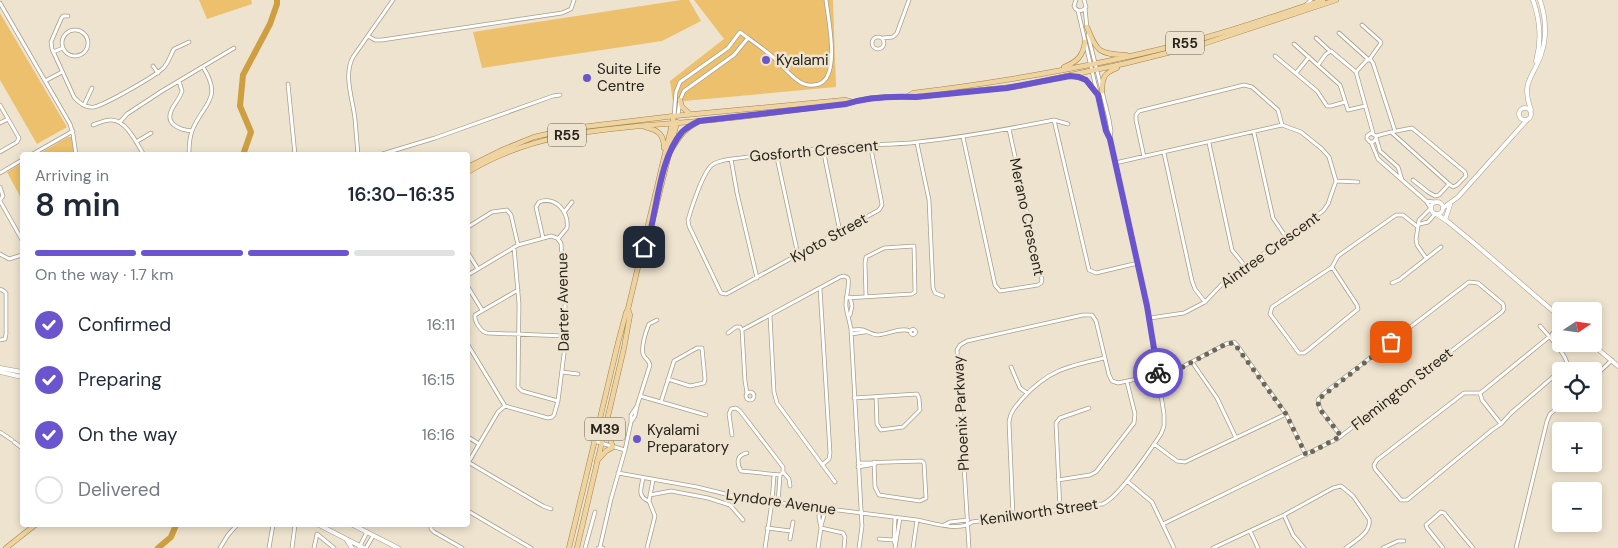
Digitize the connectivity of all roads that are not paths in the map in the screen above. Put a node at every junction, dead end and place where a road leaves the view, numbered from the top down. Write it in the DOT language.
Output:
graph roads {
  1 [pos="393,0"];
  2 [pos="574,0"];
  3 [pos="826,0"];
  4 [pos="909,0"];
  5 [pos="1075,0"];
  6 [pos="1084,0"];
  7 [pos="1311,0"];
  8 [pos="1323,0"];
  9 [pos="1336,0"];
  10 [pos="1532,0"];
  11 [pos="1540,0"];
  12 [pos="0,2"];
  13 [pos="1303,6"];
  14 [pos="1085,8"];
  15 [pos="1078,11"];
  16 [pos="68,16"];
  17 [pos="1362,25"];
  18 [pos="1087,27"];
  19 [pos="1339,33"];
  20 [pos="368,36"];
  21 [pos="748,38"];
  22 [pos="883,38"];
  23 [pos="1316,38"];
  24 [pos="189,42"];
  25 [pos="1085,42"];
  26 [pos="1294,44"];
  27 [pos="63,48"];
  28 [pos="234,48"];
  29 [pos="1331,51"];
  30 [pos="53,52"];
  31 [pos="1132,55"];
  32 [pos="1276,56"];
  33 [pos="1309,57"];
  34 [pos="1369,60"];
  35 [pos="1093,64"];
  36 [pos="1127,64"];
  37 [pos="1318,65"];
  38 [pos="153,66"];
  39 [pos="203,67"];
  40 [pos="1095,71"];
  41 [pos="62,72"];
  42 [pos="1053,72"];
  43 [pos="1356,72"];
  44 [pos="1532,72"];
  45 [pos="158,73"];
  46 [pos="1296,73"];
  47 [pos="1070,76"];
  48 [pos="45,81"];
  49 [pos="179,81"];
  50 [pos="288,84"];
  51 [pos="92,88"];
  52 [pos="1100,93"];
  53 [pos="560,95"];
  54 [pos="908,96"];
  55 [pos="1526,96"];
  56 [pos="680,100"];
  57 [pos="1105,102"];
  58 [pos="1345,102"];
  59 [pos="1100,103"];
  60 [pos="826,104"];
  61 [pos="0,105"];
  62 [pos="84,105"];
  63 [pos="1365,106"];
  64 [pos="1523,108"];
  65 [pos="1531,110"];
  66 [pos="690,115"];
  67 [pos="676,116"];
  68 [pos="1520,117"];
  69 [pos="8,118"];
  70 [pos="1054,120"];
  71 [pos="1527,120"];
  72 [pos="699,121"];
  73 [pos="120,122"];
  74 [pos="0,123"];
  75 [pos="675,123"];
  76 [pos="1068,124"];
  77 [pos="93,125"];
  78 [pos="1282,125"];
  79 [pos="642,126"];
  80 [pos="1009,129"];
  81 [pos="1518,129"];
  82 [pos="192,131"];
  83 [pos="73,132"];
  84 [pos="1254,132"];
  85 [pos="1393,132"];
  86 [pos="151,133"];
  87 [pos="963,136"];
  88 [pos="1375,136"];
  89 [pos="1110,139"];
  90 [pos="136,142"];
  91 [pos="1371,142"];
  92 [pos="917,143"];
  93 [pos="1209,143"];
  94 [pos="870,144"];
  95 [pos="822,149"];
  96 [pos="0,152"];
  97 [pos="36,152"];
  98 [pos="76,152"];
  99 [pos="142,152"];
  100 [pos="188,152"];
  101 [pos="295,152"];
  102 [pos="358,152"];
  103 [pos="389,152"];
  104 [pos="776,153"];
  105 [pos="1164,153"];
  106 [pos="666,157"];
  107 [pos="1144,157"];
  108 [pos="731,159"];
  109 [pos="20,161"];
  110 [pos="1116,163"];
  111 [pos="470,165"];
  112 [pos="470,171"];
  113 [pos="0,173"];
  114 [pos="1413,180"];
  115 [pos="1336,181"];
  116 [pos="1402,181"];
  117 [pos="1358,182"];
  118 [pos="1449,184"];
  119 [pos="0,187"];
  120 [pos="0,200"];
  121 [pos="1426,201"];
  122 [pos="572,202"];
  123 [pos="1434,202"];
  124 [pos="1453,202"];
  125 [pos="1442,207"];
  126 [pos="1430,208"];
  127 [pos="565,211"];
  128 [pos="1436,214"];
  129 [pos="1446,219"];
  130 [pos="1419,225"];
  131 [pos="470,226"];
  132 [pos="840,232"];
  133 [pos="20,236"];
  134 [pos="1286,237"];
  135 [pos="543,238"];
  136 [pos="558,239"];
  137 [pos="518,245"];
  138 [pos="514,247"];
  139 [pos="1441,247"];
  140 [pos="0,254"];
  141 [pos="798,255"];
  142 [pos="20,256"];
  143 [pos="470,256"];
  144 [pos="1426,258"];
  145 [pos="1138,263"];
  146 [pos="1245,266"];
  147 [pos="1332,267"];
  148 [pos="478,269"];
  149 [pos="470,274"];
  150 [pos="757,278"];
  151 [pos="1392,283"];
  152 [pos="820,288"];
  153 [pos="0,289"];
  154 [pos="470,290"];
  155 [pos="518,290"];
  156 [pos="719,291"];
  157 [pos="943,296"];
  158 [pos="866,297"];
  159 [pos="848,298"];
  160 [pos="1205,302"];
  161 [pos="628,309"];
  162 [pos="482,310"];
  163 [pos="1552,310"];
  164 [pos="770,316"];
  165 [pos="1150,318"];
  166 [pos="657,320"];
  167 [pos="1540,326"];
  168 [pos="742,330"];
  169 [pos="910,331"];
  170 [pos="728,332"];
  171 [pos="851,332"];
  172 [pos="518,335"];
  173 [pos="565,336"];
  174 [pos="1550,336"];
  175 [pos="0,340"];
  176 [pos="470,351"];
  177 [pos="1602,352"];
  178 [pos="1104,358"];
  179 [pos="1612,360"];
  180 [pos="1192,362"];
  181 [pos="1618,366"];
  182 [pos="1011,367"];
  183 [pos="1602,369"];
  184 [pos="0,370"];
  185 [pos="20,372"];
  186 [pos="562,372"];
  187 [pos="578,374"];
  188 [pos="1158,374"];
  189 [pos="20,376"];
  190 [pos="668,378"];
  191 [pos="1127,382"];
  192 [pos="747,393"];
  193 [pos="1027,393"];
  194 [pos="1480,393"];
  195 [pos="640,396"];
  196 [pos="876,397"];
  197 [pos="854,398"];
  198 [pos="558,401"];
  199 [pos="661,402"];
  200 [pos="505,406"];
  201 [pos="1089,408"];
  202 [pos="1552,412"];
  203 [pos="1286,414"];
  204 [pos="706,415"];
  205 [pos="1501,424"];
  206 [pos="605,426"];
  207 [pos="0,432"];
  208 [pos="732,435"];
  209 [pos="1341,436"];
  210 [pos="470,438"];
  211 [pos="1236,438"];
  212 [pos="593,441"];
  213 [pos="601,443"];
  214 [pos="479,444"];
  215 [pos="1154,444"];
  216 [pos="20,446"];
  217 [pos="613,447"];
  218 [pos="625,450"];
  219 [pos="747,453"];
  220 [pos="1306,455"];
  221 [pos="470,460"];
  222 [pos="597,462"];
  223 [pos="875,463"];
  224 [pos="470,464"];
  225 [pos="822,464"];
  226 [pos="858,465"];
  227 [pos="618,473"];
  228 [pos="782,474"];
  229 [pos="774,475"];
  230 [pos="643,478"];
  231 [pos="653,480"];
  232 [pos="1058,480"];
  233 [pos="1127,481"];
  234 [pos="835,482"];
  235 [pos="790,486"];
  236 [pos="650,495"];
  237 [pos="649,501"];
  238 [pos="772,502"];
  239 [pos="778,503"];
  240 [pos="820,508"];
  241 [pos="826,508"];
  242 [pos="551,509"];
  243 [pos="1060,510"];
  244 [pos="470,512"];
  245 [pos="595,512"];
  246 [pos="861,513"];
  247 [pos="1284,515"];
  248 [pos="1013,516"];
  249 [pos="898,518"];
  250 [pos="743,520"];
  251 [pos="917,520"];
  252 [pos="968,520"];
  253 [pos="793,522"];
  254 [pos="972,522"];
  255 [pos="1163,524"];
  256 [pos="944,525"];
  257 [pos="968,525"];
  258 [pos="32,527"];
  259 [pos="235,527"];
  260 [pos="273,527"];
  261 [pos="295,527"];
  262 [pos="323,527"];
  263 [pos="357,527"];
  264 [pos="431,527"];
  265 [pos="821,527"];
  266 [pos="767,528"];
  267 [pos="1250,530"];
  268 [pos="791,531"];
  269 [pos="367,532"];
  270 [pos="372,536"];
  271 [pos="790,538"];
  272 [pos="346,539"];
  273 [pos="879,539"];
  274 [pos="895,540"];
  275 [pos="1404,541"];
  276 [pos="895,546"];
  277 [pos="6,548"];
  278 [pos="220,548"];
  279 [pos="268,548"];
  280 [pos="292,548"];
  281 [pos="314,548"];
  282 [pos="334,548"];
  283 [pos="352,548"];
  284 [pos="362,548"];
  285 [pos="398,548"];
  286 [pos="462,548"];
  287 [pos="531,548"];
  288 [pos="569,548"];
  289 [pos="577,548"];
  290 [pos="585,548"];
  291 [pos="600,548"];
  292 [pos="647,548"];
  293 [pos="765,548"];
  294 [pos="818,548"];
  295 [pos="844,548"];
  296 [pos="859,548"];
  297 [pos="913,548"];
  298 [pos="969,548"];
  299 [pos="1174,548"];
  300 [pos="1213,548"];
  301 [pos="1258,548"];
  302 [pos="1304,548"];
  303 [pos="1346,548"];
  304 [pos="1383,548"];
  305 [pos="1443,548"];
  306 [pos="1473,548"];
  307 [pos="1516,548"];
  1 -- 20 [label="street"];
  2 -- 20 [label="street"];
  3 -- 21 [label="street"];
  4 -- 22 [label="street"];
  5 -- 15 [label="street"];
  6 -- 14 [label="street"];
  7 -- 13 [label="street"];
  8 -- 13 [label="main road, R55"];
  9 -- 36 [label="main road, R55"];
  10 -- 44 [label="street"];
  11 -- 44 [label="street"];
  12 -- 48 [label="street"];
  13 -- 31 [label="main road, R55"];
  14 -- 15 [label="street"];
  14 -- 18 [label="street"];
  15 -- 25 [label="street"];
  16 -- 30 [label="street"];
  17 -- 34 [label="street"];
  18 -- 31 [label="main road"];
  18 -- 35 [label="street"];
  19 -- 34 [label="street"];
  20 -- 102 [label="street"];
  21 -- 56 [label="street"];
  21 -- 67 [label="street"];
  22 -- 22 [label="street"];
  23 -- 29 [label="street"];
  24 -- 45 [label="street"];
  25 -- 35 [label="street"];
  25 -- 42 [label="main road"];
  26 -- 33 [label="street"];
  27 -- 27 [label="street"];
  27 -- 30 [label="street"];
  28 -- 39 [label="street"];
  29 -- 37 [label="street"];
  29 -- 43 [label="street"];
  30 -- 41 [label="street"];
  31 -- 35 [label="main road, R55"];
  32 -- 46 [label="street"];
  33 -- 37 [label="street"];
  33 -- 46 [label="street"];
  34 -- 43 [label="street"];
  34 -- 85 [label="street"];
  35 -- 40 [label="street, Kenilworth Street"];
  35 -- 42 [label="main road, R55"];
  36 -- 40 [label="main road, R55"];
  36 -- 52 [label="main road"];
  37 -- 58 [label="street"];
  38 -- 45 [label="street"];
  39 -- 49 [label="street"];
  39 -- 82 [label="street"];
  40 -- 47 [label="main road, R55"];
  40 -- 52 [label="street, Kenilworth Street"];
  41 -- 48 [label="street"];
  41 -- 62 [label="street"];
  42 -- 54 [label="main road, R55"];
  43 -- 63 [label="street"];
  44 -- 55 [label="street"];
  45 -- 62 [label="street"];
  46 -- 58 [label="street"];
  47 -- 52 [label="main road"];
  47 -- 54 [label="main road, R55"];
  48 -- 83 [label="street"];
  49 -- 73 [label="street"];
  49 -- 82 [label="street"];
  50 -- 101 [label="street"];
  51 -- 62 [label="street"];
  52 -- 57 [label="street, Kenilworth Street"];
  52 -- 59 [label="street, Kenilworth Street"];
  53 -- 103 [label="street"];
  54 -- 60 [label="main road, R55"];
  55 -- 64 [label="street"];
  55 -- 65 [label="street"];
  56 -- 66 [label="main road"];
  56 -- 67 [label="street"];
  57 -- 59 [label="street"];
  57 -- 89 [label="street, Kenilworth Street"];
  58 -- 63 [label="street"];
  59 -- 89 [label="street, Kenilworth Street"];
  60 -- 66 [label="main road, R55"];
  60 -- 72 [label="main road, R55"];
  61 -- 69 [label="street"];
  63 -- 88 [label="street"];
  64 -- 65 [label="street"];
  64 -- 68 [label="street"];
  65 -- 71 [label="street"];
  66 -- 67 [label="main road, R55"];
  67 -- 75 [label="main road, M39"];
  67 -- 111 [label="main road, R55"];
  68 -- 71 [label="street"];
  68 -- 81 [label="street"];
  69 -- 74 [label="street"];
  69 -- 96 [label="street"];
  70 -- 76 [label="street, Gosforth Crescent"];
  70 -- 80 [label="street, Gosforth Crescent"];
  70 -- 145 [label="street"];
  71 -- 81 [label="street"];
  72 -- 75 [label="main road, R55"];
  72 -- 106 [label="main road"];
  73 -- 77 [label="street"];
  73 -- 90 [label="street"];
  75 -- 79 [label="main road, R55"];
  75 -- 106 [label="main road, M39"];
  78 -- 84 [label="street"];
  78 -- 107 [label="street"];
  78 -- 115 [label="street"];
  79 -- 106 [label="main road"];
  79 -- 112 [label="main road, R55"];
  80 -- 87 [label="street, Gosforth Crescent"];
  80 -- 87 [label="street, Merano Crescent"];
  81 -- 124 [label="street"];
  82 -- 100 [label="street"];
  83 -- 97 [label="street"];
  83 -- 98 [label="street"];
  84 -- 93 [label="street"];
  84 -- 134 [label="street"];
  85 -- 88 [label="street"];
  85 -- 118 [label="street"];
  85 -- 118 [label="street"];
  86 -- 90 [label="street"];
  87 -- 92 [label="street, Gosforth Crescent"];
  88 -- 91 [label="street"];
  88 -- 91 [label="street"];
  88 -- 116 [label="street"];
  89 -- 110 [label="street, Kenilworth Street"];
  90 -- 99 [label="street"];
  91 -- 116 [label="street"];
  92 -- 94 [label="street, Gosforth Crescent"];
  92 -- 157 [label="street"];
  93 -- 105 [label="street"];
  93 -- 146 [label="street"];
  94 -- 95 [label="street, Gosforth Crescent"];
  94 -- 132 [label="street, Kyoto Street"];
  95 -- 104 [label="street, Gosforth Crescent"];
  95 -- 132 [label="street"];
  104 -- 108 [label="street, Gosforth Crescent"];
  104 -- 141 [label="street"];
  105 -- 107 [label="street"];
  105 -- 160 [label="street"];
  106 -- 161 [label="main road, M39"];
  107 -- 110 [label="street"];
  108 -- 150 [label="street"];
  108 -- 156 [label="street, Gosforth Crescent"];
  109 -- 113 [label="street"];
  110 -- 145 [label="street, Kenilworth Street"];
  114 -- 118 [label="street"];
  115 -- 117 [label="street"];
  115 -- 134 [label="street, Aintree Crescent"];
  116 -- 121 [label="street"];
  119 -- 120 [label="street"];
  120 -- 133 [label="street"];
  121 -- 123 [label="street"];
  121 -- 126 [label="street"];
  122 -- 127 [label="street"];
  123 -- 125 [label="street"];
  123 -- 126 [label="street"];
  124 -- 125 [label="street"];
  124 -- 129 [label="street"];
  125 -- 128 [label="street"];
  125 -- 129 [label="street"];
  126 -- 128 [label="street"];
  126 -- 130 [label="street"];
  127 -- 135 [label="street"];
  127 -- 136 [label="street"];
  128 -- 129 [label="street"];
  128 -- 130 [label="street"];
  129 -- 163 [label="street"];
  130 -- 144 [label="street"];
  130 -- 147 [label="street"];
  131 -- 137 [label="street"];
  132 -- 141 [label="street, Kyoto Street"];
  134 -- 146 [label="street, Aintree Crescent"];
  135 -- 136 [label="street, Darter Avenue"];
  135 -- 137 [label="street, Darter Avenue"];
  136 -- 173 [label="street, Darter Avenue"];
  137 -- 138 [label="street, Darter Avenue"];
  138 -- 148 [label="street, Darter Avenue"];
  138 -- 155 [label="street"];
  139 -- 144 [label="street"];
  140 -- 142 [label="street"];
  141 -- 150 [label="street, Kyoto Street"];
  143 -- 148 [label="street"];
  144 -- 151 [label="street"];
  145 -- 165 [label="street, Kenilworth Street"];
  146 -- 160 [label="street, Aintree Crescent"];
  147 -- 147 [label="street"];
  148 -- 149 [label="street, Darter Avenue"];
  150 -- 156 [label="street, Kyoto Street"];
  152 -- 159 [label="street"];
  152 -- 164 [label="street"];
  152 -- 225 [label="street"];
  153 -- 175 [label="street"];
  154 -- 162 [label="street"];
  155 -- 162 [label="street"];
  155 -- 172 [label="street"];
  158 -- 158 [label="street"];
  158 -- 159 [label="street"];
  159 -- 171 [label="street"];
  160 -- 165 [label="street, Aintree Crescent"];
  161 -- 206 [label="main road, M39"];
  161 -- 212 [label="main road, M39"];
  162 -- 172 [label="street"];
  164 -- 168 [label="street"];
  164 -- 225 [label="street"];
  165 -- 188 [label="street, Kenilworth Street"];
  166 -- 195 [label="street"];
  167 -- 174 [label="street"];
  168 -- 170 [label="street"];
  168 -- 192 [label="street"];
  169 -- 171 [label="street"];
  171 -- 197 [label="street"];
  172 -- 173 [label="street"];
  172 -- 198 [label="street"];
  173 -- 186 [label="street, Darter Avenue"];
  174 -- 194 [label="street"];
  174 -- 205 [label="street"];
  176 -- 200 [label="street"];
  177 -- 179 [label="street"];
  178 -- 191 [label="street"];
  178 -- 193 [label="street"];
  178 -- 252 [label="street, Phoenix Parkway"];
  179 -- 181 [label="street"];
  179 -- 183 [label="street"];
  180 -- 188 [label="street"];
  180 -- 203 [label="street"];
  180 -- 211 [label="street"];
  182 -- 193 [label="street"];
  184 -- 185 [label="street"];
  184 -- 189 [label="street"];
  186 -- 187 [label="street"];
  186 -- 198 [label="street, Darter Avenue"];
  188 -- 191 [label="street"];
  188 -- 215 [label="street, Kenilworth Street"];
  190 -- 190 [label="street"];
  190 -- 199 [label="street"];
  191 -- 232 [label="street"];
  193 -- 248 [label="street"];
  194 -- 205 [label="street"];
  194 -- 205 [label="street"];
  195 -- 199 [label="street"];
  195 -- 218 [label="street"];
  196 -- 196 [label="street"];
  196 -- 197 [label="street"];
  197 -- 226 [label="street"];
  198 -- 200 [label="street"];
  199 -- 204 [label="street"];
  200 -- 214 [label="street"];
  201 -- 232 [label="street"];
  202 -- 307 [label="street"];
  203 -- 211 [label="street"];
  203 -- 220 [label="street"];
  206 -- 213 [label="main road, M39"];
  206 -- 217 [label="main road"];
  207 -- 216 [label="street"];
  208 -- 228 [label="street"];
  209 -- 209 [label="street, Flemington Street"];
  209 -- 220 [label="street, Flemington Street"];
  210 -- 214 [label="street"];
  211 -- 215 [label="street"];
  212 -- 213 [label="street"];
  212 -- 288 [label="main road, M39"];
  213 -- 217 [label="street"];
  213 -- 222 [label="main road, M39"];
  214 -- 221 [label="street"];
  215 -- 233 [label="street, Kenilworth Street"];
  217 -- 218 [label="street"];
  217 -- 222 [label="main road"];
  218 -- 227 [label="street"];
  219 -- 229 [label="street"];
  220 -- 255 [label="street, Flemington Street"];
  222 -- 289 [label="main road, M39"];
  223 -- 223 [label="street"];
  223 -- 226 [label="street"];
  224 -- 242 [label="street"];
  225 -- 234 [label="street"];
  226 -- 246 [label="street"];
  227 -- 230 [label="street, Lyndore Avenue"];
  227 -- 291 [label="street"];
  228 -- 229 [label="street"];
  228 -- 235 [label="street"];
  228 -- 239 [label="street"];
  229 -- 238 [label="street"];
  230 -- 231 [label="street, Lyndore Avenue"];
  230 -- 237 [label="street"];
  231 -- 236 [label="street"];
  231 -- 238 [label="street, Lyndore Avenue"];
  232 -- 243 [label="street"];
  233 -- 243 [label="street, Kenilworth Street"];
  233 -- 255 [label="street"];
  236 -- 237 [label="street"];
  236 -- 250 [label="street"];
  237 -- 292 [label="street"];
  238 -- 239 [label="street, Lyndore Avenue"];
  238 -- 266 [label="street"];
  239 -- 240 [label="street, Lyndore Avenue"];
  240 -- 241 [label="street, Lyndore Avenue"];
  240 -- 265 [label="street"];
  241 -- 246 [label="street, Lyndore Avenue"];
  241 -- 265 [label="street"];
  243 -- 248 [label="street, Kenilworth Street"];
  244 -- 287 [label="street"];
  245 -- 290 [label="street"];
  246 -- 249 [label="street, Lyndore Avenue"];
  246 -- 296 [label="street"];
  247 -- 267 [label="street"];
  247 -- 302 [label="street"];
  247 -- 303 [label="street"];
  248 -- 254 [label="street, Kenilworth Street"];
  249 -- 251 [label="street, Lyndore Avenue"];
  249 -- 274 [label="street"];
  251 -- 256 [label="street, Lyndore Avenue"];
  251 -- 297 [label="street"];
  252 -- 254 [label="street, Kenilworth Street"];
  252 -- 256 [label="street, Lyndore Avenue"];
  252 -- 257 [label="street"];
  253 -- 268 [label="street"];
  254 -- 257 [label="street, Kenilworth Street"];
  255 -- 299 [label="street"];
  256 -- 257 [label="street, Lyndore Avenue"];
  257 -- 298 [label="street"];
  258 -- 277 [label="main road"];
  259 -- 278 [label="street"];
  260 -- 279 [label="street"];
  261 -- 280 [label="street"];
  262 -- 272 [label="street"];
  263 -- 269 [label="street"];
  264 -- 286 [label="street"];
  265 -- 294 [label="street"];
  265 -- 295 [label="street"];
  266 -- 268 [label="street"];
  266 -- 293 [label="street"];
  267 -- 300 [label="street"];
  267 -- 301 [label="street"];
  268 -- 271 [label="street"];
  269 -- 270 [label="street"];
  269 -- 284 [label="street"];
  270 -- 284 [label="street"];
  270 -- 285 [label="street"];
  272 -- 283 [label="street"];
  272 -- 284 [label="street"];
  273 -- 274 [label="street"];
  274 -- 276 [label="street"];
  275 -- 304 [label="street"];
  281 -- 282 [label="street"];
  305 -- 306 [label="street"];
}
